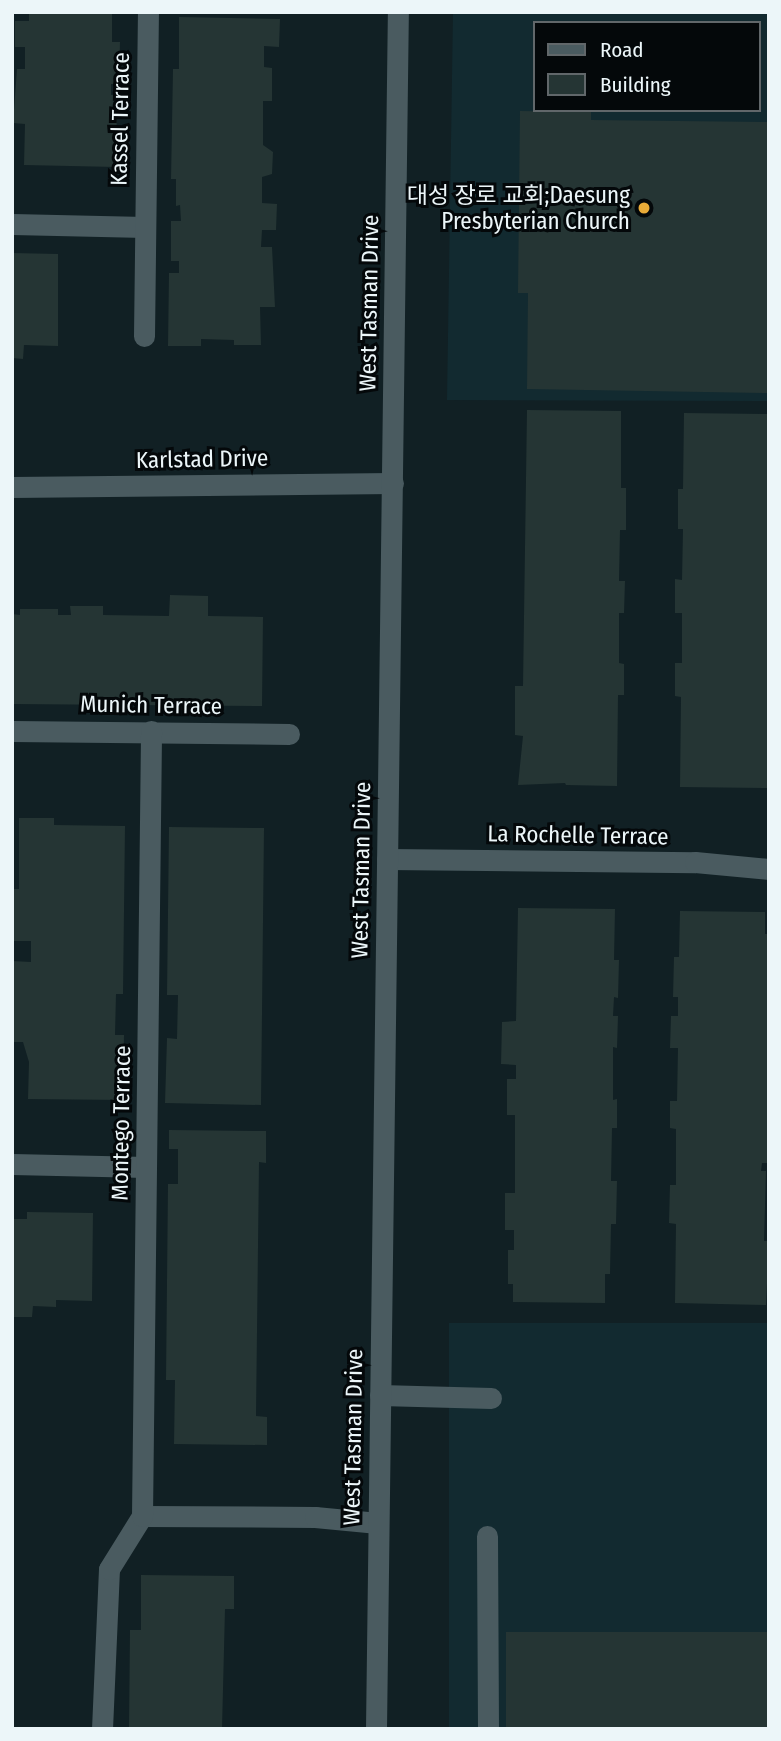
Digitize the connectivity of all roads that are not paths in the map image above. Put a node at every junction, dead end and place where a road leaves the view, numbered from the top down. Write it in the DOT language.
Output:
graph roads {
  1 [pos="148,12"];
  2 [pos="398,12"];
  3 [pos="12,224"];
  4 [pos="145,227"];
  5 [pos="144,336"];
  6 [pos="393,483"];
  7 [pos="12,488"];
  8 [pos="12,731"];
  9 [pos="151,731"];
  10 [pos="289,734"];
  11 [pos="387,859"];
  12 [pos="769,869"];
  13 [pos="12,1164"];
  14 [pos="146,1167"];
  15 [pos="380,1395"];
  16 [pos="491,1398"];
  17 [pos="142,1516"];
  18 [pos="378,1523"];
  19 [pos="487,1536"];
  20 [pos="102,1729"];
  21 [pos="376,1729"];
  22 [pos="488,1729"];
  1 -- 4 [label="street, Kassel Terrace"];
  2 -- 6 [label="street, West Tasman Drive"];
  3 -- 4 [label="street"];
  4 -- 5 [label="street, Kassel Terrace"];
  6 -- 7 [label="street, Karlstad Drive"];
  6 -- 11 [label="street, West Tasman Drive"];
  8 -- 9 [label="street, Munich Terrace"];
  9 -- 10 [label="street, Munich Terrace"];
  9 -- 14 [label="street, Montego Terrace"];
  11 -- 12 [label="street, La Rochelle Terrace"];
  11 -- 15 [label="street, West Tasman Drive"];
  13 -- 14 [label="street"];
  14 -- 17 [label="street, Montego Terrace"];
  15 -- 16 [label="street"];
  15 -- 18 [label="street, West Tasman Drive"];
  17 -- 18 [label="street"];
  17 -- 20 [label="street"];
  18 -- 21 [label="street, West Tasman Drive"];
  19 -- 22 [label="street"];
}
